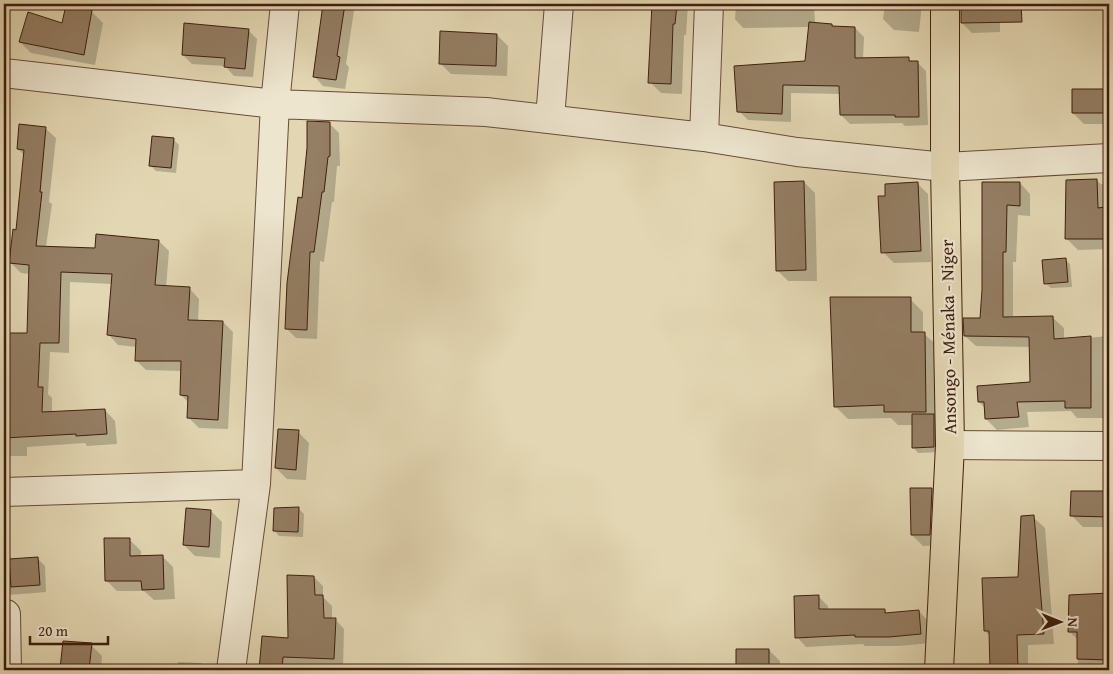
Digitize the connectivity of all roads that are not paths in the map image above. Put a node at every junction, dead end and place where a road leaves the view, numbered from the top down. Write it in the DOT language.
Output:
graph roads {
  1 [pos="285,4"];
  2 [pos="558,4"];
  3 [pos="709,4"];
  4 [pos="945,4"];
  5 [pos="4,74"];
  6 [pos="275,104"];
  7 [pos="550,119"];
  8 [pos="704,137"];
  9 [pos="1109,158"];
  10 [pos="945,167"];
  11 [pos="950,445"];
  12 [pos="1109,446"];
  13 [pos="256,484"];
  14 [pos="4,492"];
  15 [pos="6,614"];
  16 [pos="7,670"];
  17 [pos="231,670"];
  18 [pos="939,670"];
  1 -- 6 [label="street"];
  2 -- 7 [label="street"];
  3 -- 8 [label="street"];
  4 -- 10 [label="main road, Ansongo - Ménaka - Niger"];
  5 -- 6 [label="street"];
  6 -- 7 [label="street"];
  6 -- 13 [label="street"];
  7 -- 8 [label="street"];
  8 -- 10 [label="street"];
  9 -- 10 [label="street"];
  10 -- 11 [label="main road, Ansongo - Ménaka - Niger"];
  11 -- 12 [label="street"];
  11 -- 18 [label="main road, Ansongo - Ménaka - Niger"];
  13 -- 14 [label="street"];
  13 -- 17 [label="street"];
  15 -- 16 [label="street"];
}
